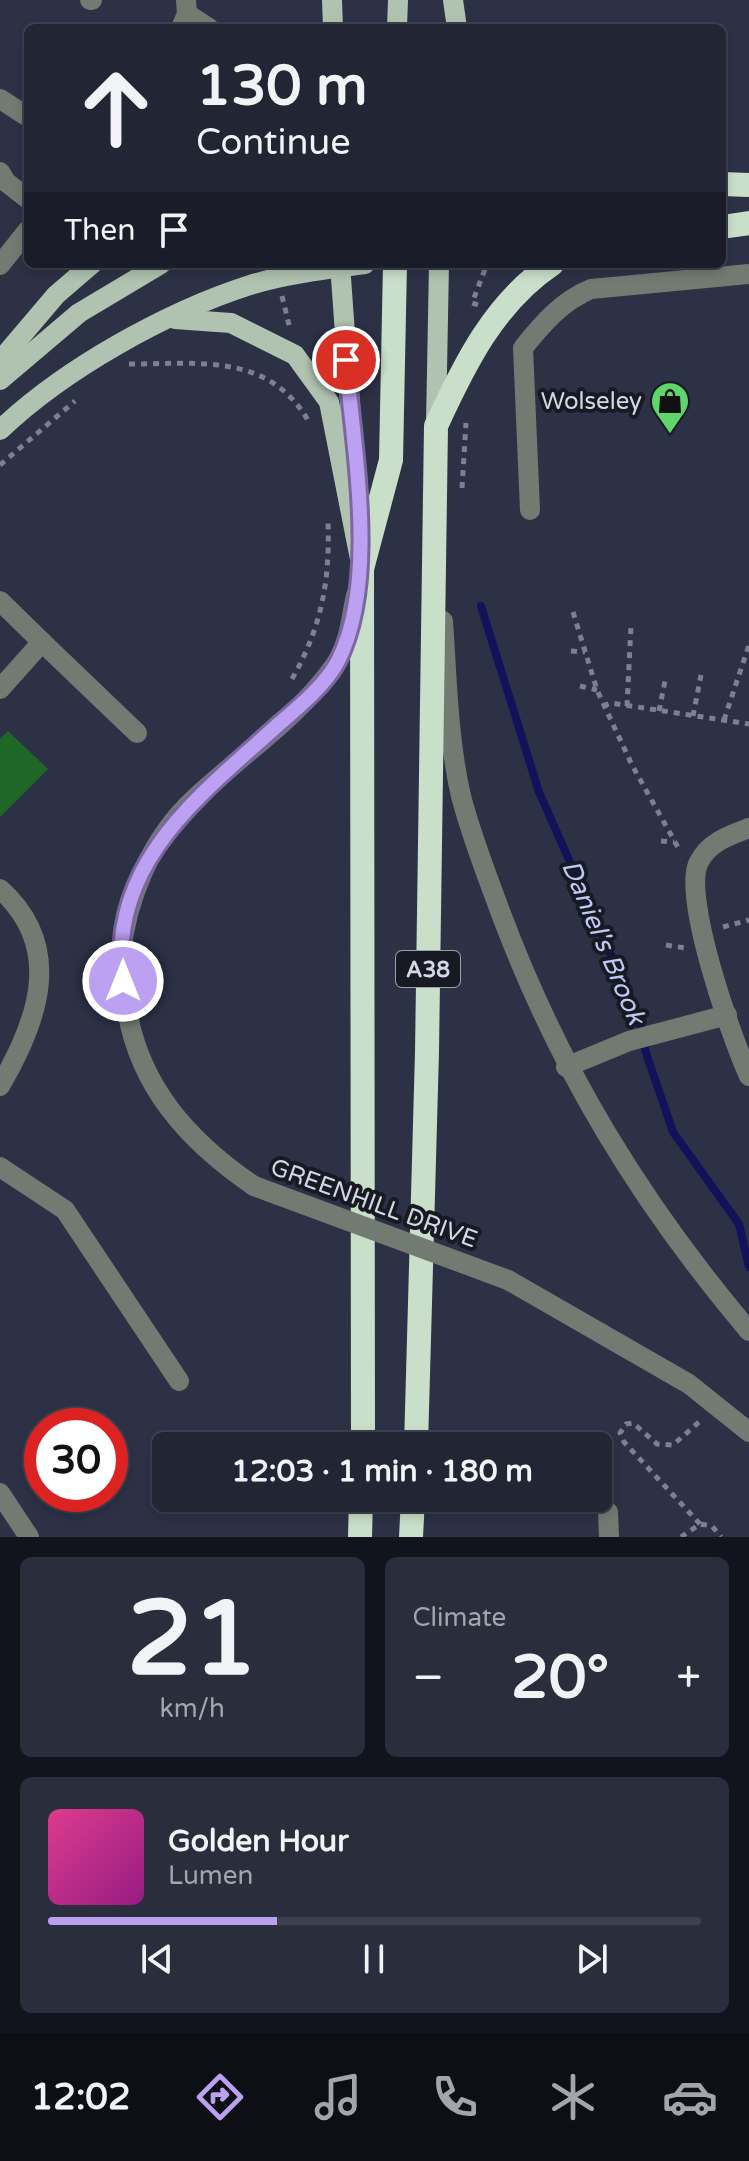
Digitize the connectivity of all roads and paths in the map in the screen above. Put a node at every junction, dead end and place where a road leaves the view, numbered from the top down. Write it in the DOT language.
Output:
graph roads {
  1 [pos="332,0"];
  2 [pos="398,0"];
  3 [pos="443,0"];
  4 [pos="453,0"];
  5 [pos="333,24"];
  6 [pos="397,24"];
  7 [pos="443,24"];
  8 [pos="456,24"];
  9 [pos="0,99"];
  10 [pos="24,114"];
  11 [pos="0,172"];
  12 [pos="726,184"];
  13 [pos="749,185"];
  14 [pos="24,196"];
  15 [pos="749,223"];
  16 [pos="726,226"];
  17 [pos="24,235"];
  18 [pos="0,265"];
  19 [pos="86,268"];
  20 [pos="154,268"];
  21 [pos="328,268"];
  22 [pos="342,268"];
  23 [pos="395,268"];
  24 [pos="439,268"];
  25 [pos="486,268"];
  26 [pos="547,268"];
  27 [pos="749,274"];
  28 [pos="478,292"];
  29 [pos="168,319"];
  30 [pos="0,361"];
  31 [pos="126,364"];
  32 [pos="264,375"];
  33 [pos="0,380"];
  34 [pos="87,391"];
  35 [pos="466,418"];
  36 [pos="436,426"];
  37 [pos="0,430"];
  38 [pos="0,465"];
  39 [pos="462,491"];
  40 [pos="530,510"];
  41 [pos="432,566"];
  42 [pos="362,569"];
  43 [pos="0,601"];
  44 [pos="573,612"];
  45 [pos="631,625"];
  46 [pos="42,642"];
  47 [pos="749,645"];
  48 [pos="571,651"];
  49 [pos="585,652"];
  50 [pos="701,675"];
  51 [pos="666,676"];
  52 [pos="580,686"];
  53 [pos="0,689"];
  54 [pos="597,690"];
  55 [pos="603,706"];
  56 [pos="627,706"];
  57 [pos="659,711"];
  58 [pos="693,716"];
  59 [pos="724,720"];
  60 [pos="749,724"];
  61 [pos="137,733"];
  62 [pos="749,828"];
  63 [pos="661,841"];
  64 [pos="674,842"];
  65 [pos="695,871"];
  66 [pos="0,889"];
  67 [pos="727,1015"];
  68 [pos="566,1067"];
  69 [pos="749,1076"];
  70 [pos="0,1086"];
  71 [pos="0,1167"];
  72 [pos="749,1331"];
  73 [pos="179,1381"];
  74 [pos="702,1414"];
  75 [pos="363,1432"];
  76 [pos="416,1432"];
  77 [pos="749,1432"];
  78 [pos="0,1493"];
  79 [pos="361,1512"];
  80 [pos="412,1512"];
  81 [pos="608,1512"];
  82 [pos="700,1524"];
  83 [pos="29,1537"];
  84 [pos="360,1537"];
  85 [pos="411,1537"];
  86 [pos="609,1537"];
  87 [pos="681,1537"];
  88 [pos="721,1537"];
  1 -- 5 [label="main road"];
  2 -- 6 [label="main road"];
  3 -- 7 [label="main road"];
  4 -- 8 [label="main road"];
  9 -- 10 [label="street"];
  11 -- 14 [label="street"];
  12 -- 13 [label="highway"];
  15 -- 16 [label="highway"];
  17 -- 18 [label="street"];
  19 -- 30 [label="main road"];
  20 -- 33 [label="main road"];
  21 -- 29 [label="main road"];
  22 -- 42 [label="main road"];
  23 -- 42 [label="highway, A38"];
  24 -- 36 [label="main road"];
  25 -- 28 [label="path"];
  26 -- 36 [label="highway, A38"];
  27 -- 40 [label="street"];
  29 -- 37 [label="main road"];
  29 -- 42 [label="main road"];
  31 -- 32 [label="path"];
  34 -- 38 [label="path"];
  35 -- 39 [label="path"];
  36 -- 41 [label="highway, A38"];
  41 -- 68 [label="street"];
  41 -- 76 [label="highway, A38"];
  42 -- 75 [label="highway, A38"];
  42 -- 77 [label="street, GREENHILL DRIVE, bridge"];
  43 -- 46 [label="street"];
  44 -- 49 [label="path"];
  45 -- 56 [label="path"];
  46 -- 53 [label="street"];
  46 -- 61 [label="street"];
  47 -- 59 [label="path"];
  48 -- 49 [label="path"];
  49 -- 54 [label="path"];
  50 -- 58 [label="path"];
  51 -- 57 [label="path"];
  52 -- 54 [label="path"];
  54 -- 55 [label="path"];
  55 -- 56 [label="path"];
  55 -- 64 [label="path"];
  56 -- 57 [label="path"];
  57 -- 58 [label="path"];
  58 -- 59 [label="path"];
  59 -- 60 [label="path"];
  62 -- 65 [label="street"];
  63 -- 64 [label="path"];
  64 -- 65 [label="path"];
  65 -- 67 [label="street"];
  66 -- 70 [label="street"];
  67 -- 68 [label="street"];
  67 -- 69 [label="street"];
  68 -- 72 [label="street"];
  71 -- 73 [label="street"];
  74 -- 82 [label="path"];
  78 -- 83 [label="street"];
  79 -- 84 [label="highway"];
  80 -- 85 [label="highway"];
  81 -- 86 [label="street"];
  82 -- 87 [label="path"];
  82 -- 88 [label="path"];
}
